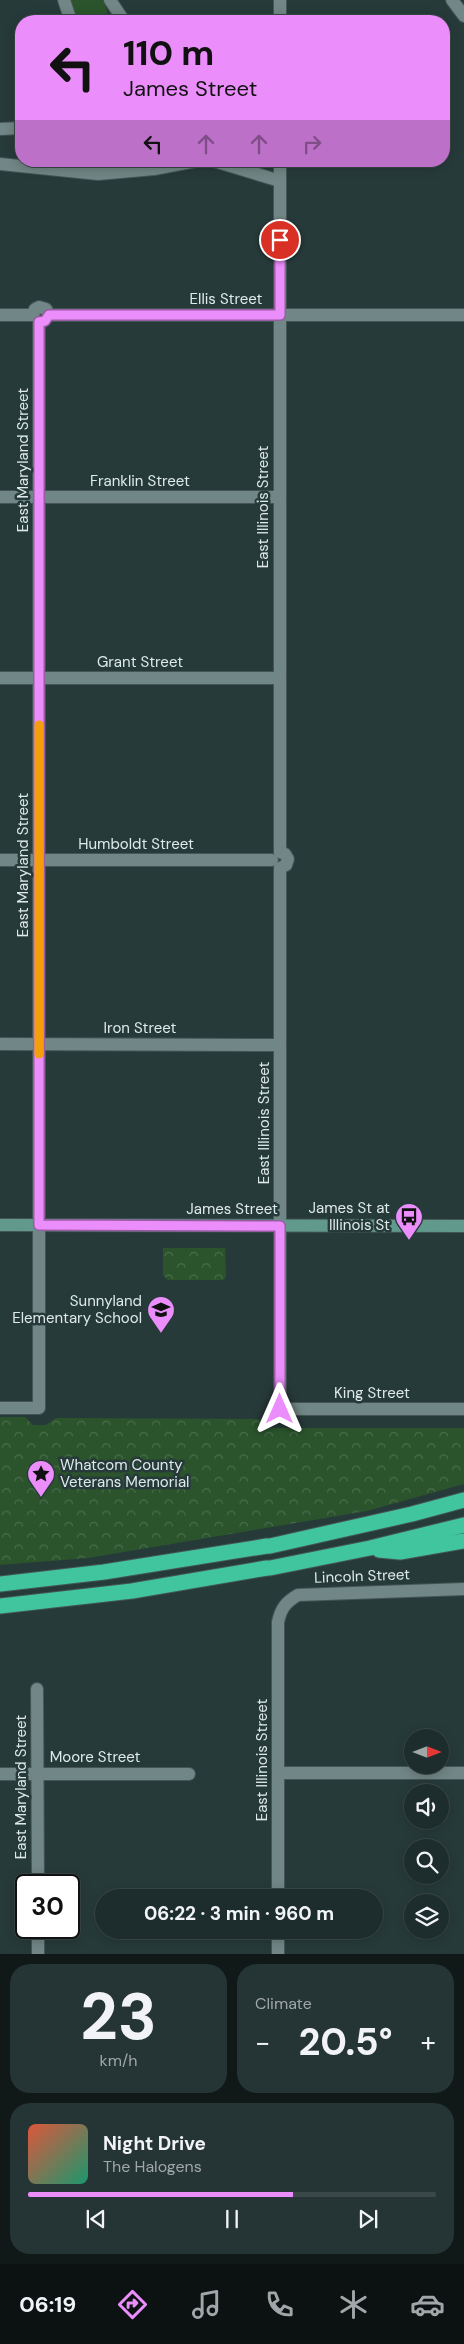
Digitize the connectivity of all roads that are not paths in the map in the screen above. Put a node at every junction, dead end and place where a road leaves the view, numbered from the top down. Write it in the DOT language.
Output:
graph roads {
  1 [pos="64,0"];
  2 [pos="110,0"];
  3 [pos="280,0"];
  4 [pos="452,0"];
  5 [pos="70,15"];
  6 [pos="119,15"];
  7 [pos="280,15"];
  8 [pos="464,16"];
  9 [pos="15,128"];
  10 [pos="0,129"];
  11 [pos="0,164"];
  12 [pos="15,166"];
  13 [pos="20,167"];
  14 [pos="164,167"];
  15 [pos="234,167"];
  16 [pos="280,167"];
  17 [pos="280,181"];
  18 [pos="0,315"];
  19 [pos="280,315"];
  20 [pos="464,315"];
  21 [pos="40,317"];
  22 [pos="0,497"];
  23 [pos="39,497"];
  24 [pos="280,497"];
  25 [pos="0,678"];
  26 [pos="39,678"];
  27 [pos="280,678"];
  28 [pos="0,860"];
  29 [pos="39,860"];
  30 [pos="277,860"];
  31 [pos="0,1044"];
  32 [pos="39,1045"];
  33 [pos="280,1045"];
  34 [pos="0,1225"];
  35 [pos="39,1225"];
  36 [pos="280,1226"];
  37 [pos="464,1226"];
  38 [pos="0,1408"];
  39 [pos="280,1409"];
  40 [pos="464,1409"];
  41 [pos="464,1500"];
  42 [pos="464,1525"];
  43 [pos="464,1541"];
  44 [pos="370,1548"];
  45 [pos="0,1584"];
  46 [pos="464,1589"];
  47 [pos="0,1606"];
  48 [pos="278,1622"];
  49 [pos="38,1689"];
  50 [pos="278,1773"];
  51 [pos="464,1773"];
  52 [pos="0,1774"];
  53 [pos="38,1774"];
  54 [pos="189,1774"];
  55 [pos="38,1874"];
  56 [pos="278,1889"];
  57 [pos="38,1939"];
  58 [pos="278,1939"];
  59 [pos="38,1954"];
  60 [pos="278,1954"];
  1 -- 5 [label="street"];
  2 -- 6 [label="street"];
  3 -- 7 [label="street"];
  4 -- 8 [label="street"];
  9 -- 10 [label="street"];
  11 -- 12 [label="street"];
  13 -- 14 [label="street"];
  15 -- 17 [label="street"];
  16 -- 17 [label="street, East Illinois Street"];
  17 -- 19 [label="street, East Illinois Street"];
  18 -- 21 [label="street, Ellis Street"];
  19 -- 20 [label="street, Ellis Street"];
  19 -- 21 [label="street, Ellis Street"];
  19 -- 24 [label="street, East Illinois Street"];
  21 -- 23 [label="street, East Maryland Street"];
  22 -- 23 [label="street, Franklin Street"];
  23 -- 24 [label="street, Franklin Street"];
  23 -- 26 [label="street, East Maryland Street"];
  24 -- 27 [label="street, East Illinois Street"];
  25 -- 26 [label="street, Grant Street"];
  26 -- 27 [label="street, Grant Street"];
  26 -- 29 [label="street, East Maryland Street"];
  27 -- 30 [label="street, East Illinois Street"];
  28 -- 29 [label="street, Humboldt Street"];
  29 -- 30 [label="street, Humboldt Street"];
  29 -- 32 [label="street, East Maryland Street"];
  30 -- 33 [label="street, East Illinois Street"];
  31 -- 32 [label="street, Iron Street"];
  32 -- 33 [label="street, Iron Street"];
  32 -- 35 [label="street, East Maryland Street"];
  33 -- 36 [label="street, East Illinois Street"];
  34 -- 35 [label="main road, James Street"];
  35 -- 36 [label="main road, James Street"];
  35 -- 38 [label="street, East Maryland Street"];
  36 -- 37 [label="main road, James Street"];
  36 -- 39 [label="street, East Illinois Street"];
  39 -- 40 [label="street, King Street"];
  41 -- 45 [label="highway"];
  42 -- 44 [label="highway"];
  43 -- 44 [label="highway"];
  44 -- 47 [label="highway"];
  46 -- 48 [label="street, Lincoln Street"];
  48 -- 50 [label="street, East Illinois Street"];
  49 -- 53 [label="street, East Maryland Street"];
  50 -- 51 [label="street"];
  50 -- 56 [label="street, East Illinois Street"];
  52 -- 53 [label="street, Moore Street"];
  53 -- 54 [label="street, Moore Street"];
  53 -- 55 [label="street, East Maryland Street"];
  57 -- 59 [label="street"];
  58 -- 60 [label="street"];
}
